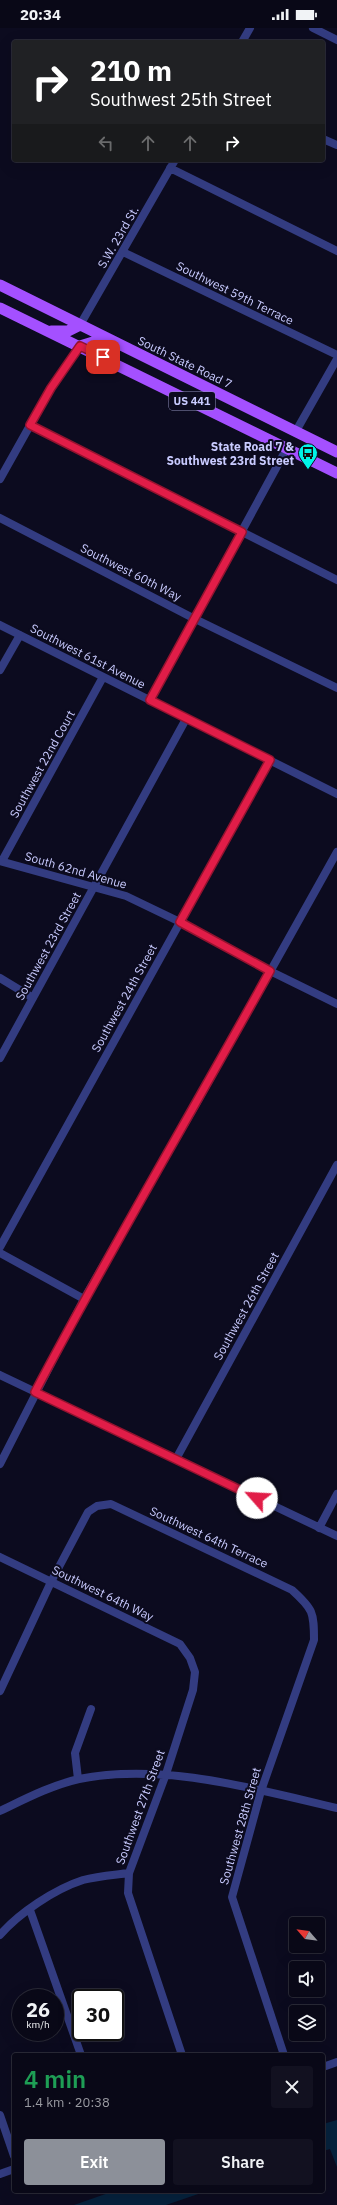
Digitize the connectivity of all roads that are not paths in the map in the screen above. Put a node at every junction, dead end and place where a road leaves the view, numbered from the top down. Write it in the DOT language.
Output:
graph roads {
  1 [pos="250,28"];
  2 [pos="313,28"];
  3 [pos="243,40"];
  4 [pos="337,40"];
  5 [pos="325,140"];
  6 [pos="337,145"];
  7 [pos="174,162"];
  8 [pos="170,168"];
  9 [pos="337,251"];
  10 [pos="123,252"];
  11 [pos="0,285"];
  12 [pos="0,308"];
  13 [pos="80,325"];
  14 [pos="47,330"];
  15 [pos="113,341"];
  16 [pos="80,346"];
  17 [pos="337,356"];
  18 [pos="337,359"];
  19 [pos="30,425"];
  20 [pos="296,431"];
  21 [pos="287,448"];
  22 [pos="337,452"];
  23 [pos="337,473"];
  24 [pos="0,479"];
  25 [pos="0,518"];
  26 [pos="242,532"];
  27 [pos="337,580"];
  28 [pos="193,618"];
  29 [pos="0,625"];
  30 [pos="20,635"];
  31 [pos="0,670"];
  32 [pos="103,677"];
  33 [pos="337,688"];
  34 [pos="150,700"];
  35 [pos="186,719"];
  36 [pos="270,760"];
  37 [pos="337,794"];
  38 [pos="337,852"];
  39 [pos="1,861"];
  40 [pos="95,886"];
  41 [pos="180,922"];
  42 [pos="270,971"];
  43 [pos="0,978"];
  44 [pos="33,998"];
  45 [pos="337,1004"];
  46 [pos="0,1058"];
  47 [pos="337,1165"];
  48 [pos="0,1247"];
  49 [pos="0,1253"];
  50 [pos="84,1299"];
  51 [pos="0,1375"];
  52 [pos="35,1392"];
  53 [pos="176,1459"];
  54 [pos="0,1464"];
  55 [pos="337,1494"];
  56 [pos="319,1528"];
  57 [pos="337,1536"];
  58 [pos="0,1556"];
  59 [pos="51,1582"];
  60 [pos="307,1604"];
  61 [pos="190,1658"];
  62 [pos="0,1691"];
  63 [pos="91,1710"];
  64 [pos="166,1774"];
  65 [pos="78,1779"];
  66 [pos="261,1791"];
  67 [pos="337,1808"];
  68 [pos="0,1811"];
  69 [pos="129,1873"];
  70 [pos="30,1910"];
  71 [pos="0,1935"];
  72 [pos="80,2053"];
  73 [pos="181,2053"];
  74 [pos="283,2053"];
  75 [pos="337,2062"];
  76 [pos="325,2066"];
  77 [pos="0,2115"];
  78 [pos="12,2150"];
  79 [pos="12,2170"];
  80 [pos="0,2174"];
  1 -- 3 [label="street"];
  2 -- 4 [label="street"];
  5 -- 6 [label="street"];
  7 -- 8 [label="street, S.W. 23rd St."];
  8 -- 9 [label="street"];
  8 -- 10 [label="street, S.W. 23rd St."];
  10 -- 13 [label="street, S.W. 23rd St."];
  10 -- 17 [label="street, Southwest 59th Terrace"];
  11 -- 13 [label="main road, South State Road 7 / US 441"];
  12 -- 14 [label="main road, US 441"];
  13 -- 14 [label="main road"];
  13 -- 15 [label="main road, South State Road 7 / US 441"];
  14 -- 16 [label="main road, US 441"];
  15 -- 16 [label="main road"];
  15 -- 20 [label="main road, South State Road 7 / US 441"];
  16 -- 19 [label="street"];
  16 -- 21 [label="main road, US 441"];
  18 -- 20 [label="street"];
  19 -- 24 [label="street"];
  19 -- 26 [label="street"];
  20 -- 22 [label="main road, South State Road 7 / US 441"];
  21 -- 23 [label="main road, US 441"];
  21 -- 26 [label="street"];
  25 -- 28 [label="street, Southwest 60th Way"];
  26 -- 27 [label="street"];
  26 -- 28 [label="street"];
  28 -- 33 [label="street, Southwest 60th Way"];
  28 -- 34 [label="street"];
  29 -- 30 [label="street, Southwest 61st Avenue"];
  30 -- 31 [label="street"];
  30 -- 32 [label="street, Southwest 61st Avenue"];
  32 -- 34 [label="street, Southwest 61st Avenue"];
  32 -- 39 [label="street, Southwest 22nd Court"];
  34 -- 35 [label="street, Southwest 61st Avenue"];
  35 -- 36 [label="street, Southwest 61st Avenue"];
  35 -- 40 [label="street, Southwest 23rd Street"];
  36 -- 37 [label="street, Southwest 61st Avenue"];
  36 -- 41 [label="street, Southwest 24th Street"];
  38 -- 42 [label="street"];
  39 -- 40 [label="street, South 62nd Avenue"];
  40 -- 41 [label="street, South 62nd Avenue"];
  40 -- 44 [label="street, Southwest 23rd Street"];
  41 -- 42 [label="street, South 62nd Avenue"];
  41 -- 48 [label="street, Southwest 24th Street"];
  42 -- 45 [label="street, South 62nd Avenue"];
  42 -- 50 [label="street"];
  43 -- 44 [label="street"];
  44 -- 46 [label="street, Southwest 23rd Street"];
  47 -- 53 [label="street, Southwest 26th Street"];
  49 -- 50 [label="street"];
  50 -- 52 [label="street"];
  51 -- 52 [label="street"];
  52 -- 53 [label="street"];
  52 -- 54 [label="street"];
  53 -- 56 [label="street"];
  55 -- 56 [label="street"];
  56 -- 57 [label="street"];
  58 -- 59 [label="street, Southwest 64th Way"];
  59 -- 60 [label="street, Southwest 64th Terrace"];
  59 -- 61 [label="street, Southwest 64th Way"];
  59 -- 62 [label="street"];
  60 -- 66 [label="street, Southwest 28th Street"];
  61 -- 64 [label="street, Southwest 27th Street"];
  63 -- 65 [label="street"];
  64 -- 65 [label="street"];
  64 -- 66 [label="street"];
  64 -- 69 [label="street, Southwest 27th Street"];
  65 -- 68 [label="street"];
  66 -- 67 [label="street"];
  66 -- 74 [label="street, Southwest 28th Street"];
  69 -- 70 [label="street"];
  69 -- 73 [label="street, Southwest 27th Street"];
  70 -- 71 [label="street"];
  70 -- 72 [label="street"];
  75 -- 76 [label="street"];
  77 -- 78 [label="street"];
  79 -- 80 [label="street"];
}
